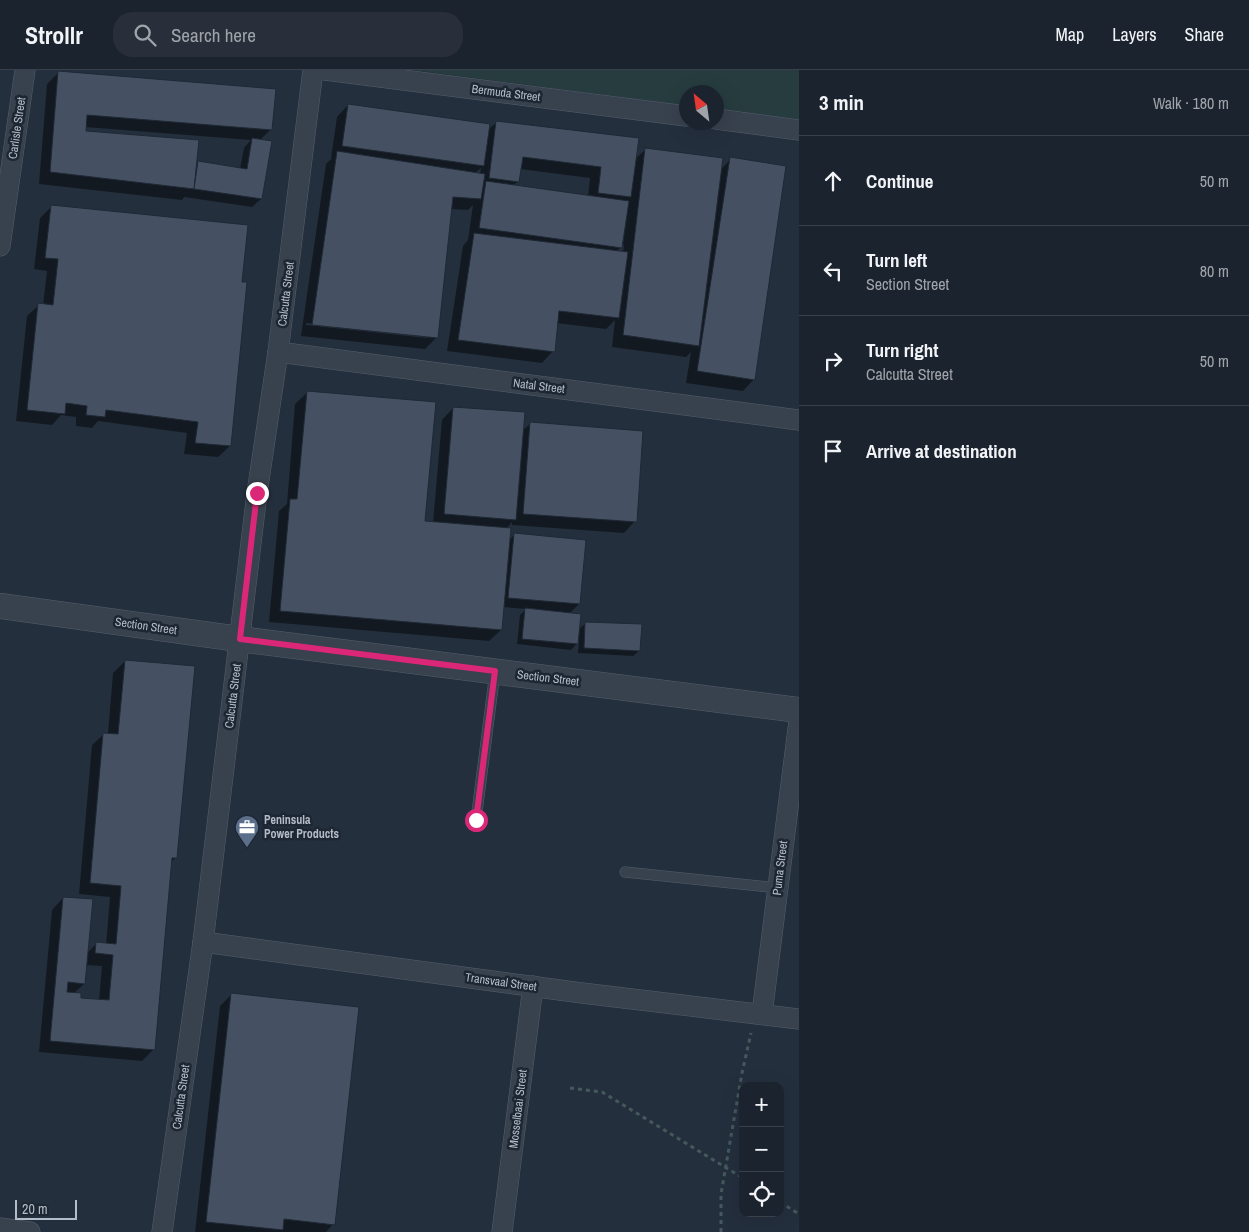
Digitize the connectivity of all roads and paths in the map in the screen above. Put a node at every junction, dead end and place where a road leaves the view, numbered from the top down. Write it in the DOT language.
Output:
graph roads {
  1 [pos="25,70"];
  2 [pos="313,70"];
  3 [pos="325,70"];
  4 [pos="679,115"];
  5 [pos="724,121"];
  6 [pos="799,130"];
  7 [pos="0,246"];
  8 [pos="278,352"];
  9 [pos="799,420"];
  10 [pos="0,606"];
  11 [pos="240,639"];
  12 [pos="495,671"];
  13 [pos="799,710"];
  14 [pos="799,722"];
  15 [pos="476,820"];
  16 [pos="625,872"];
  17 [pos="778,888"];
  18 [pos="203,942"];
  19 [pos="533,986"];
  20 [pos="762,1014"];
  21 [pos="799,1020"];
  22 [pos="570,1088"];
  23 [pos="726,1167"];
  24 [pos="739,1175"];
  25 [pos="784,1205"];
  26 [pos="799,1214"];
  27 [pos="0,1228"];
  28 [pos="30,1232"];
  29 [pos="162,1232"];
  30 [pos="502,1232"];
  31 [pos="721,1232"];
  1 -- 7 [label="street, Carlisle Street"];
  2 -- 8 [label="street, Calcutta Street"];
  3 -- 4 [label="street, Bermuda Street"];
  5 -- 6 [label="street"];
  8 -- 9 [label="street, Natal Street"];
  8 -- 11 [label="street, Calcutta Street"];
  10 -- 11 [label="street, Section Street"];
  11 -- 12 [label="street, Section Street"];
  11 -- 18 [label="street, Calcutta Street"];
  12 -- 13 [label="street, Section Street"];
  12 -- 15 [label="lane"];
  14 -- 17 [label="street, Puma Street"];
  16 -- 17 [label="lane"];
  17 -- 20 [label="street, Puma Street"];
  18 -- 19 [label="street, Transvaal Street"];
  18 -- 29 [label="street, Calcutta Street"];
  19 -- 20 [label="street, Transvaal Street"];
  19 -- 30 [label="street, Mosselbaai Street"];
  20 -- 21 [label="street, Transvaal Street"];
  20 -- 23 [label="path"];
  22 -- 23 [label="path"];
  23 -- 24 [label="path"];
  23 -- 31 [label="path"];
  25 -- 26 [label="path"];
  27 -- 28 [label="street"];
}
